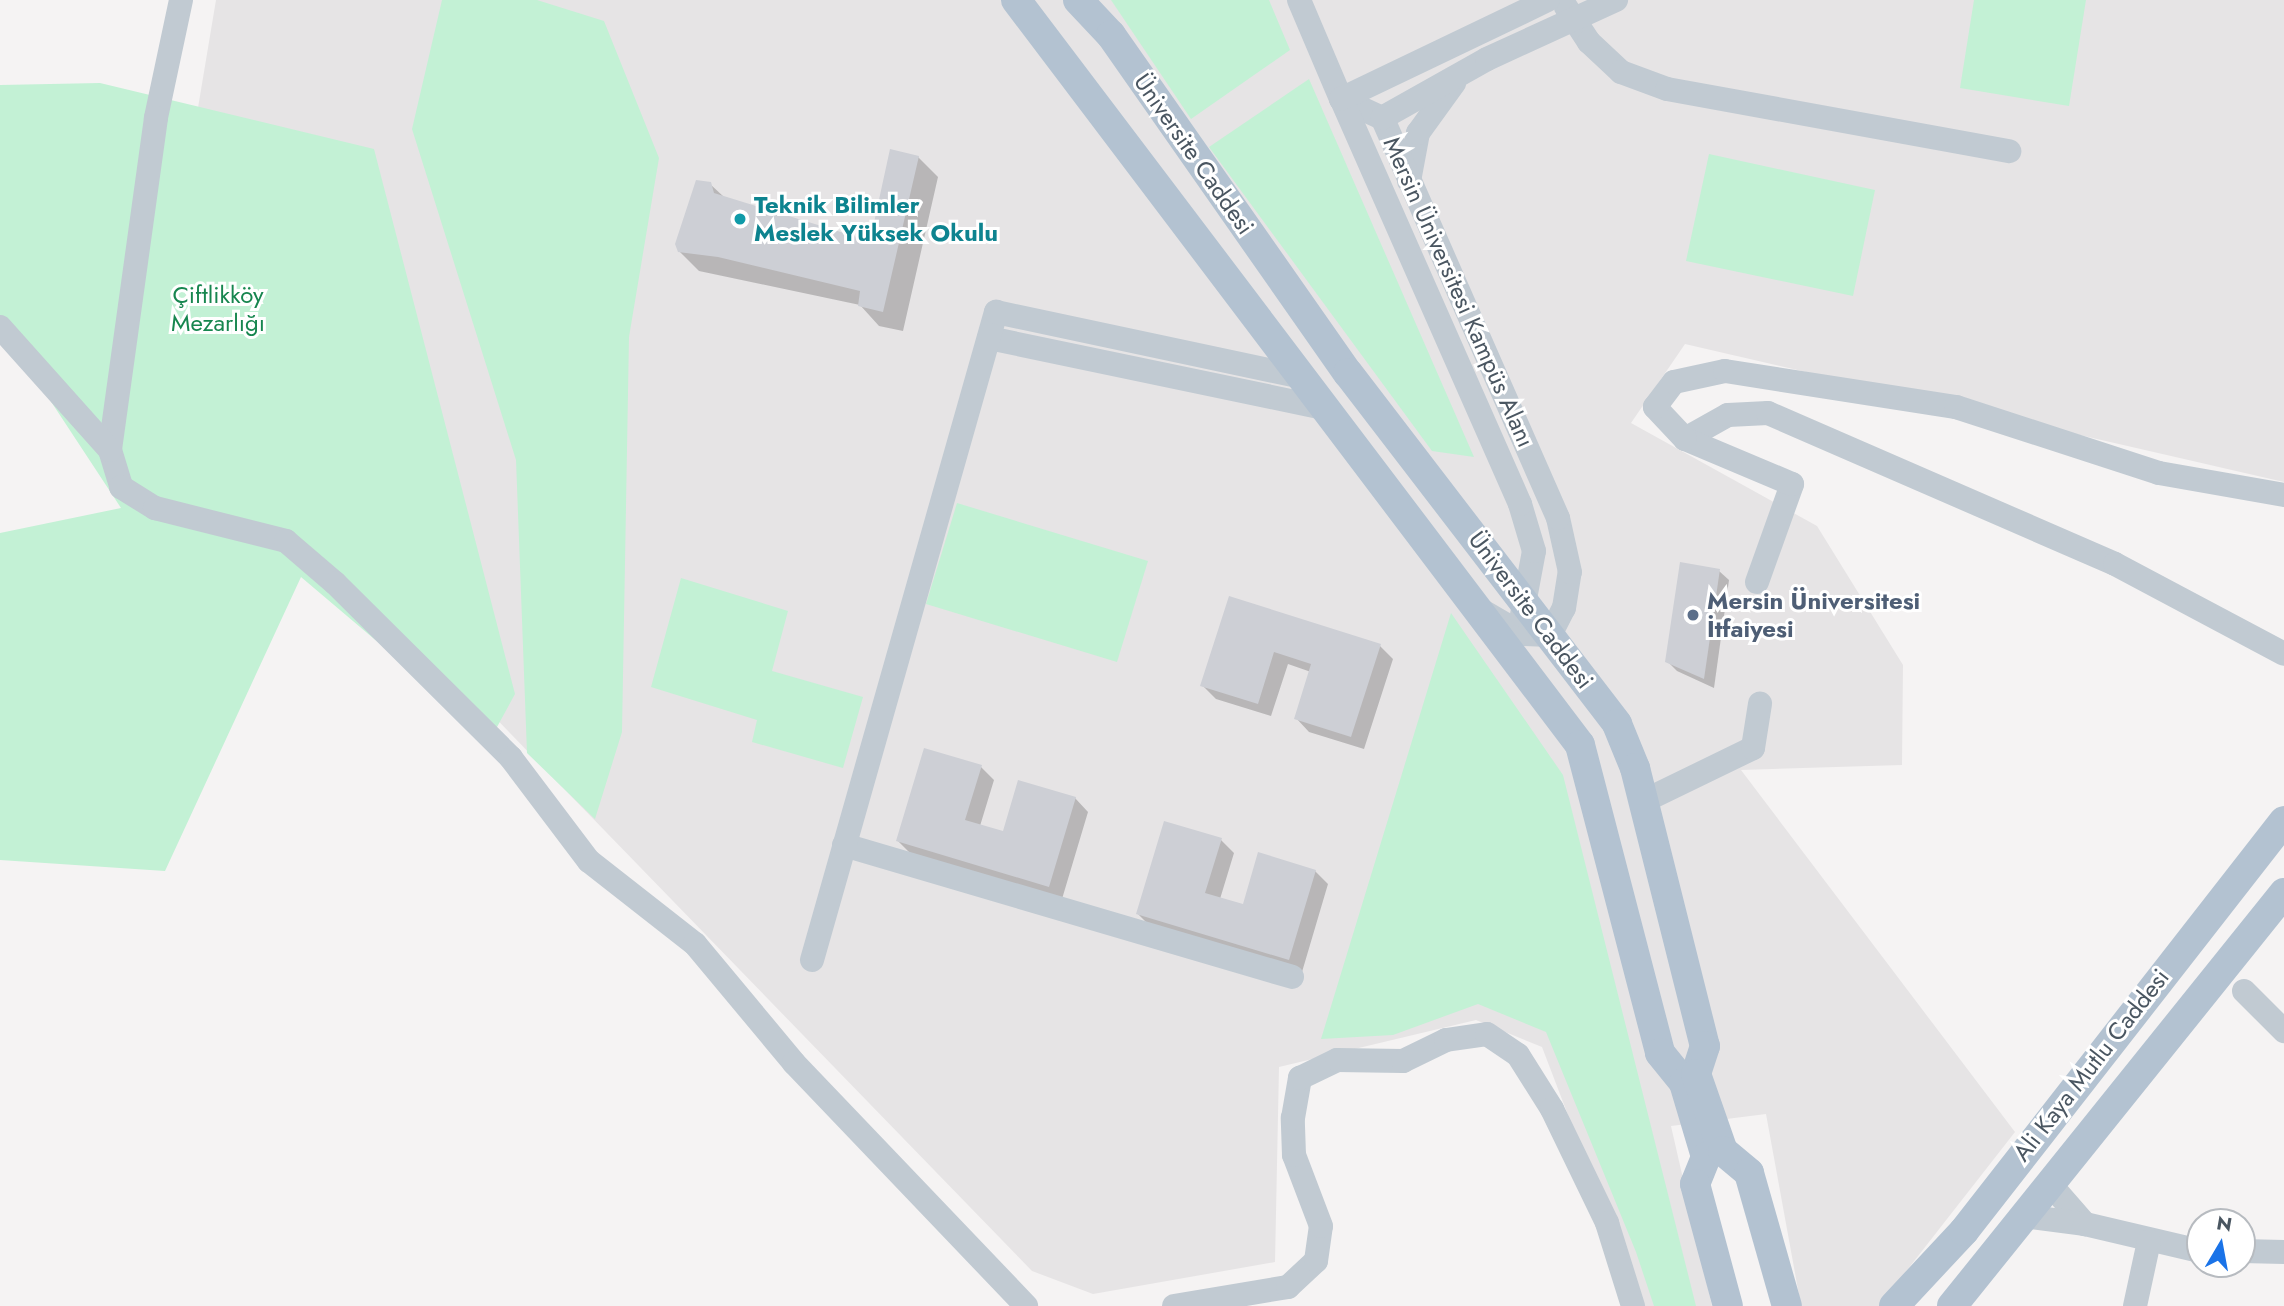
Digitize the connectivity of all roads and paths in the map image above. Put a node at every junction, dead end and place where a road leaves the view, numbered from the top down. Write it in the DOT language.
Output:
graph roads {
  1 [pos="181,0"];
  2 [pos="1016,0"];
  3 [pos="1078,0"];
  4 [pos="1299,0"];
  5 [pos="1548,0"];
  6 [pos="1616,0"];
  7 [pos="1568,10"];
  8 [pos="1460,74"];
  9 [pos="1341,99"];
  10 [pos="1382,118"];
  11 [pos="2008,151"];
  12 [pos="1409,181"];
  13 [pos="0,327"];
  14 [pos="989,338"];
  15 [pos="1302,377"];
  16 [pos="1325,408"];
  17 [pos="1685,439"];
  18 [pos="110,450"];
  19 [pos="2284,495"];
  20 [pos="1757,582"];
  21 [pos="1526,601"];
  22 [pos="1475,606"];
  23 [pos="1536,635"];
  24 [pos="2284,654"];
  25 [pos="1530,677"];
  26 [pos="1760,704"];
  27 [pos="1644,801"];
  28 [pos="2284,821"];
  29 [pos="844,845"];
  30 [pos="2284,893"];
  31 [pos="812,960"];
  32 [pos="1292,977"];
  33 [pos="2244,991"];
  34 [pos="2284,1031"];
  35 [pos="2049,1184"];
  36 [pos="2023,1216"];
  37 [pos="2085,1224"];
  38 [pos="2149,1241"];
  39 [pos="2186,1248"];
  40 [pos="2256,1251"];
  41 [pos="2284,1252"];
  42 [pos="1026,1306"];
  43 [pos="1174,1306"];
  44 [pos="1633,1306"];
  45 [pos="1728,1306"];
  46 [pos="1787,1306"];
  47 [pos="1894,1306"];
  48 [pos="1952,1306"];
  49 [pos="2135,1306"];
  1 -- 18 [label="street"];
  2 -- 15 [label="main road"];
  3 -- 21 [label="main road, Üniversite Caddesi"];
  4 -- 9 [label="street, Mersin Üniversitesi Kampüs Alanı"];
  5 -- 9 [label="street"];
  6 -- 7 [label="street, Mersin Üniversitesi Kampüs Alanı"];
  7 -- 8 [label="street, Mersin Üniversitesi Kampüs Alanı"];
  7 -- 11 [label="street"];
  8 -- 10 [label="street, Mersin Üniversitesi Kampüs Alanı"];
  8 -- 12 [label="street"];
  9 -- 10 [label="street"];
  9 -- 21 [label="street, Mersin Üniversitesi Kampüs Alanı"];
  10 -- 12 [label="street, Mersin Üniversitesi Kampüs Alanı"];
  12 -- 23 [label="street, Mersin Üniversitesi Kampüs Alanı"];
  13 -- 18 [label="street"];
  14 -- 15 [label="street"];
  14 -- 16 [label="street"];
  14 -- 29 [label="street"];
  15 -- 16 [label="main road"];
  16 -- 22 [label="main road"];
  17 -- 19 [label="street"];
  17 -- 20 [label="street"];
  17 -- 24 [label="street"];
  18 -- 42 [label="street"];
  21 -- 23 [label="main road, Üniversite Caddesi"];
  22 -- 23 [label="street"];
  22 -- 25 [label="main road"];
  23 -- 25 [label="street"];
  23 -- 27 [label="main road, Üniversite Caddesi"];
  25 -- 45 [label="main road"];
  26 -- 27 [label="street"];
  27 -- 46 [label="main road, Üniversite Caddesi"];
  28 -- 47 [label="main road, Ali Kaya Mutlu Caddesi"];
  29 -- 31 [label="street"];
  29 -- 32 [label="street"];
  30 -- 35 [label="main road, Ali Kaya Mutlu Caddesi"];
  33 -- 34 [label="street"];
  35 -- 36 [label="main road, Ali Kaya Mutlu Caddesi"];
  35 -- 37 [label="street"];
  36 -- 37 [label="street"];
  36 -- 48 [label="main road, Ali Kaya Mutlu Caddesi"];
  37 -- 38 [label="street"];
  38 -- 39 [label="street"];
  38 -- 49 [label="street"];
  40 -- 41 [label="street"];
  43 -- 44 [label="street"];
}
